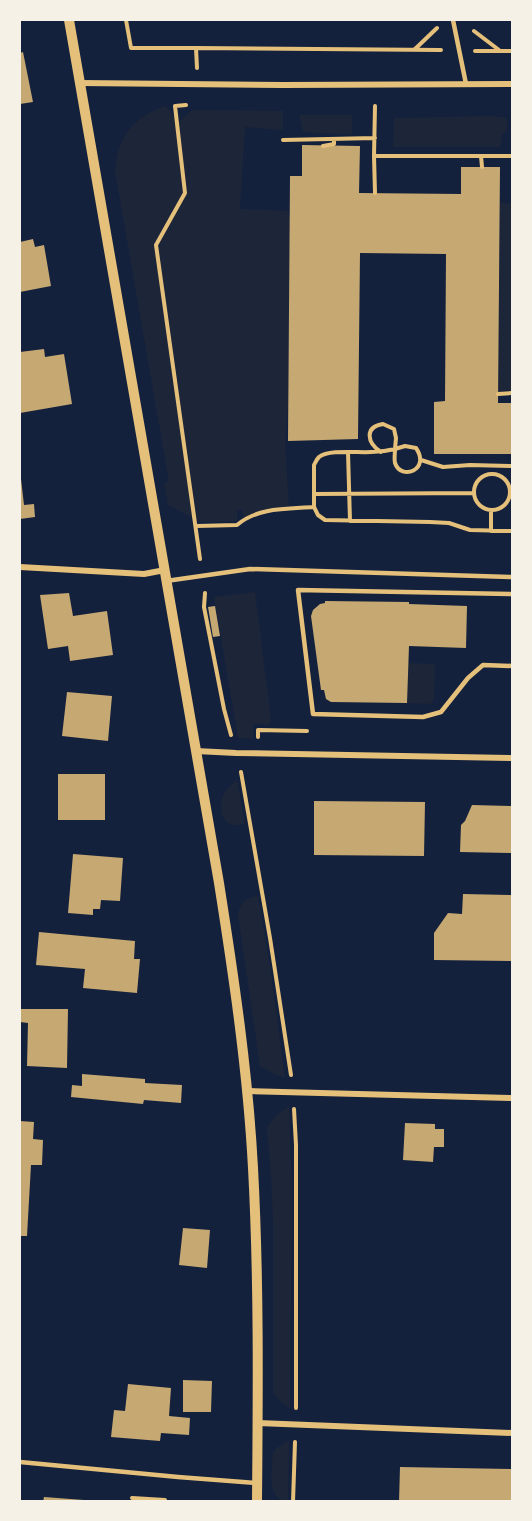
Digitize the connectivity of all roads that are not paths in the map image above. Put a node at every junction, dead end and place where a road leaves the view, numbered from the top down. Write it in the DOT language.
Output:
graph roads {
  1 [pos="69,20"];
  2 [pos="453,20"];
  3 [pos="79,83"];
  4 [pos="466,84"];
  5 [pos="513,84"];
  6 [pos="20,567"];
  7 [pos="165,575"];
  8 [pos="513,577"];
  9 [pos="513,594"];
  10 [pos="513,666"];
  11 [pos="196,751"];
  12 [pos="513,758"];
  13 [pos="248,1091"];
  14 [pos="513,1098"];
  15 [pos="258,1424"];
  16 [pos="513,1433"];
  17 [pos="20,1462"];
  18 [pos="257,1483"];
  19 [pos="257,1502"];
  1 -- 3 [label="street"];
  2 -- 4 [label="lane"];
  3 -- 4 [label="street"];
  3 -- 7 [label="street"];
  4 -- 5 [label="street"];
  6 -- 7 [label="street"];
  7 -- 8 [label="lane"];
  7 -- 11 [label="street"];
  9 -- 10 [label="lane"];
  11 -- 12 [label="street"];
  11 -- 13 [label="street"];
  13 -- 14 [label="street"];
  13 -- 15 [label="street"];
  15 -- 16 [label="street"];
  15 -- 18 [label="street"];
  17 -- 18 [label="lane"];
  18 -- 19 [label="street"];
}
